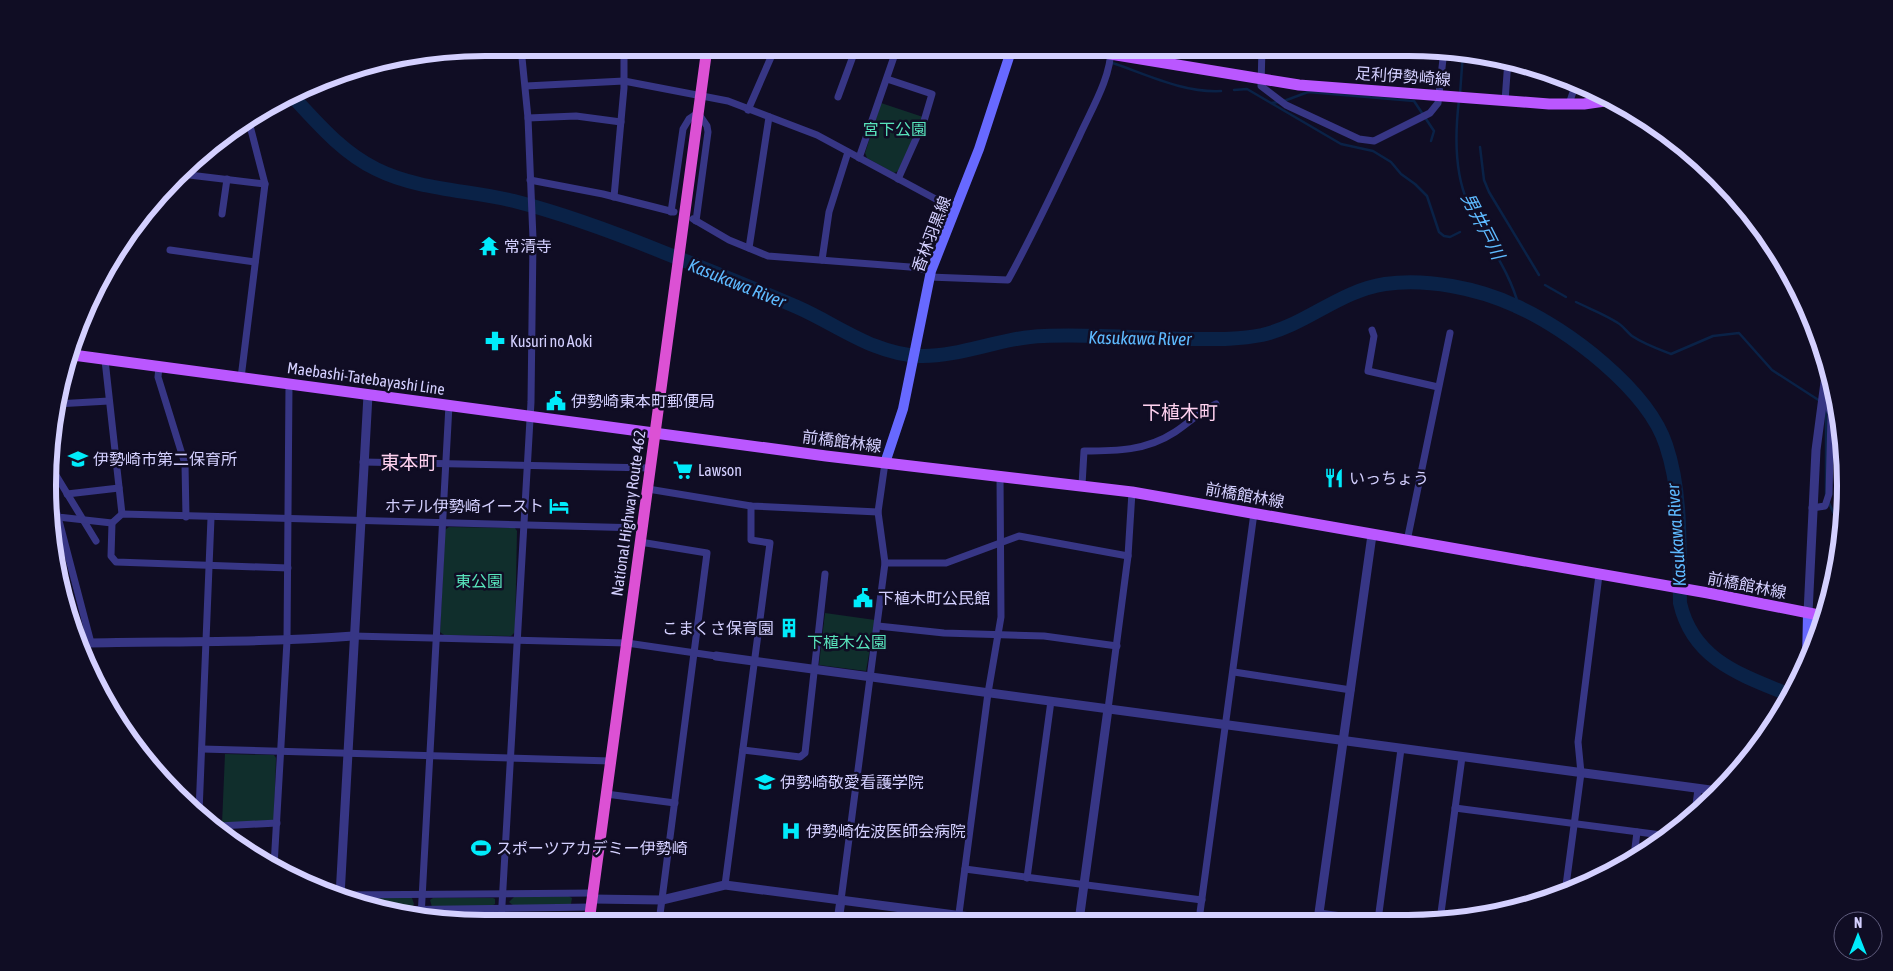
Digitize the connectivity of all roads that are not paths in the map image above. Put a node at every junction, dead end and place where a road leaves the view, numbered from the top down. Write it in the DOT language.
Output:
graph roads {
  1 [pos="522,56"];
  2 [pos="624,56"];
  3 [pos="706,56"];
  4 [pos="772,56"];
  5 [pos="853,56"];
  6 [pos="894,56"];
  7 [pos="1009,56"];
  8 [pos="1106,56"];
  9 [pos="1119,56"];
  10 [pos="1158,56"];
  11 [pos="1262,56"];
  12 [pos="1444,58"];
  13 [pos="1157,62"];
  14 [pos="1507,68"];
  15 [pos="887,79"];
  16 [pos="1260,80"];
  17 [pos="624,81"];
  18 [pos="526,86"];
  19 [pos="1573,90"];
  20 [pos="1444,95"];
  21 [pos="701,97"];
  22 [pos="838,97"];
  23 [pos="1505,101"];
  24 [pos="1598,101"];
  25 [pos="1568,104"];
  26 [pos="748,110"];
  27 [pos="698,113"];
  28 [pos="770,117"];
  29 [pos="528,118"];
  30 [pos="621,122"];
  31 [pos="251,126"];
  32 [pos="848,152"];
  33 [pos="859,158"];
  34 [pos="189,175"];
  35 [pos="227,179"];
  36 [pos="898,179"];
  37 [pos="530,182"];
  38 [pos="265,184"];
  39 [pos="614,197"];
  40 [pos="956,210"];
  41 [pos="222,214"];
  42 [pos="749,248"];
  43 [pos="170,250"];
  44 [pos="822,260"];
  45 [pos="255,262"];
  46 [pos="930,274"];
  47 [pos="1372,330"];
  48 [pos="1450,333"];
  49 [pos="77,356"];
  50 [pos="105,360"];
  51 [pos="159,367"];
  52 [pos="241,378"];
  53 [pos="289,384"];
  54 [pos="1825,386"];
  55 [pos="1438,387"];
  56 [pos="368,394"];
  57 [pos="1824,394"];
  58 [pos="1827,395"];
  59 [pos="109,401"];
  60 [pos="64,404"];
  61 [pos="1216,404"];
  62 [pos="449,405"];
  63 [pos="1831,413"];
  64 [pos="1831,415"];
  65 [pos="529,416"];
  66 [pos="655,433"];
  67 [pos="363,462"];
  68 [pos="884,463"];
  69 [pos="445,464"];
  70 [pos="526,466"];
  71 [pos="651,468"];
  72 [pos="1000,475"];
  73 [pos="56,476"];
  74 [pos="1082,485"];
  75 [pos="119,488"];
  76 [pos="648,490"];
  77 [pos="1132,492"];
  78 [pos="67,494"];
  79 [pos="751,506"];
  80 [pos="1812,508"];
  81 [pos="878,512"];
  82 [pos="1254,513"];
  83 [pos="122,514"];
  84 [pos="57,517"];
  85 [pos="186,517"];
  86 [pos="211,518"];
  87 [pos="80,519"];
  88 [pos="288,520"];
  89 [pos="361,522"];
  90 [pos="112,523"];
  91 [pos="442,523"];
  92 [pos="524,524"];
  93 [pos="642,528"];
  94 [pos="59,534"];
  95 [pos="1372,535"];
  96 [pos="1407,541"];
  97 [pos="96,542"];
  98 [pos="640,542"];
  99 [pos="1002,542"];
  100 [pos="1128,556"];
  101 [pos="885,563"];
  102 [pos="209,564"];
  103 [pos="288,568"];
  104 [pos="825,574"];
  105 [pos="1599,575"];
  106 [pos="1808,613"];
  107 [pos="1817,615"];
  108 [pos="878,626"];
  109 [pos="999,635"];
  110 [pos="353,636"];
  111 [pos="436,638"];
  112 [pos="85,640"];
  113 [pos="208,640"];
  114 [pos="518,640"];
  115 [pos="287,641"];
  116 [pos="1807,641"];
  117 [pos="86,643"];
  118 [pos="627,643"];
  119 [pos="1117,646"];
  120 [pos="694,652"];
  121 [pos="716,656"];
  122 [pos="755,661"];
  123 [pos="814,669"];
  124 [pos="1234,672"];
  125 [pos="871,676"];
  126 [pos="1351,690"];
  127 [pos="988,693"];
  128 [pos="1052,701"];
  129 [pos="1108,709"];
  130 [pos="1226,725"];
  131 [pos="1344,741"];
  132 [pos="202,749"];
  133 [pos="1401,749"];
  134 [pos="743,750"];
  135 [pos="280,751"];
  136 [pos="347,753"];
  137 [pos="429,756"];
  138 [pos="1462,757"];
  139 [pos="510,758"];
  140 [pos="611,761"];
  141 [pos="1581,773"];
  142 [pos="1698,789"];
  143 [pos="1709,791"];
  144 [pos="606,794"];
  145 [pos="675,803"];
  146 [pos="1696,803"];
  147 [pos="199,805"];
  148 [pos="1455,808"];
  149 [pos="277,823"];
  150 [pos="1574,823"];
  151 [pos="224,826"];
  152 [pos="1637,832"];
  153 [pos="1657,834"];
  154 [pos="1635,849"];
  155 [pos="275,859"];
  156 [pos="965,869"];
  157 [pos="1027,878"];
  158 [pos="1566,884"];
  159 [pos="725,885"];
  160 [pos="1084,886"];
  161 [pos="339,889"];
  162 [pos="422,894"];
  163 [pos="503,895"];
  164 [pos="359,896"];
  165 [pos="592,900"];
  166 [pos="662,900"];
  167 [pos="841,900"];
  168 [pos="1202,900"];
  169 [pos="502,909"];
  170 [pos="421,910"];
  171 [pos="439,912"];
  172 [pos="1441,913"];
  173 [pos="502,915"];
  174 [pos="590,915"];
  175 [pos="660,915"];
  176 [pos="839,915"];
  177 [pos="939,915"];
  178 [pos="959,915"];
  179 [pos="1080,915"];
  180 [pos="1200,915"];
  181 [pos="1318,915"];
  182 [pos="1379,915"];
  1 -- 18 [label="street"];
  2 -- 17 [label="street"];
  3 -- 21 [label="highway, National Highway Route 462"];
  4 -- 26 [label="street"];
  5 -- 22 [label="street"];
  6 -- 15 [label="street"];
  7 -- 40 [label="main road, 香林羽黒線"];
  8 -- 46 [label="street"];
  9 -- 13 [label="main road, 足利伊勢崎線"];
  10 -- 13 [label="street"];
  11 -- 16 [label="street"];
  12 -- 20 [label="street"];
  13 -- 16 [label="main road, 足利伊勢崎線"];
  14 -- 23 [label="street"];
  15 -- 33 [label="street"];
  15 -- 36 [label="street"];
  16 -- 20 [label="main road, 足利伊勢崎線"];
  16 -- 20 [label="street"];
  17 -- 18 [label="street"];
  17 -- 21 [label="street"];
  17 -- 30 [label="street"];
  18 -- 29 [label="street"];
  19 -- 25 [label="street"];
  20 -- 23 [label="main road, 足利伊勢崎線"];
  21 -- 26 [label="street"];
  21 -- 27 [label="highway, National Highway Route 462"];
  23 -- 25 [label="main road, 足利伊勢崎線"];
  24 -- 25 [label="main road, 足利伊勢崎線"];
  26 -- 28 [label="street"];
  27 -- 39 [label="street"];
  27 -- 42 [label="street"];
  27 -- 66 [label="highway, National Highway Route 462"];
  28 -- 32 [label="street"];
  28 -- 42 [label="street"];
  29 -- 30 [label="street"];
  29 -- 37 [label="street"];
  30 -- 39 [label="street"];
  31 -- 38 [label="street"];
  32 -- 33 [label="street"];
  32 -- 44 [label="street"];
  33 -- 36 [label="street"];
  34 -- 35 [label="street"];
  35 -- 38 [label="street"];
  35 -- 41 [label="street"];
  36 -- 40 [label="street"];
  37 -- 39 [label="street"];
  37 -- 65 [label="street"];
  38 -- 45 [label="street"];
  40 -- 46 [label="main road, 香林羽黒線"];
  42 -- 44 [label="street"];
  43 -- 45 [label="street"];
  44 -- 46 [label="street"];
  45 -- 52 [label="street"];
  46 -- 68 [label="main road, 香林羽黒線"];
  47 -- 55 [label="street"];
  48 -- 55 [label="street"];
  49 -- 50 [label="main road, Maebashi-Tatebayashi Line"];
  50 -- 51 [label="main road, Maebashi-Tatebayashi Line"];
  50 -- 59 [label="street"];
  51 -- 52 [label="main road, Maebashi-Tatebayashi Line"];
  51 -- 85 [label="street"];
  52 -- 53 [label="main road, Maebashi-Tatebayashi Line"];
  53 -- 56 [label="main road, Maebashi-Tatebayashi Line"];
  53 -- 88 [label="street"];
  54 -- 57 [label="street"];
  55 -- 96 [label="street"];
  56 -- 62 [label="main road, Maebashi-Tatebayashi Line"];
  56 -- 67 [label="street"];
  57 -- 58 [label="street"];
  57 -- 63 [label="street"];
  57 -- 80 [label="street"];
  59 -- 60 [label="street"];
  59 -- 75 [label="street"];
  61 -- 74 [label="street"];
  62 -- 65 [label="main road, Maebashi-Tatebayashi Line"];
  62 -- 69 [label="street"];
  64 -- 80 [label="street"];
  65 -- 66 [label="main road, Maebashi-Tatebayashi Line"];
  65 -- 70 [label="street"];
  66 -- 68 [label="main road, 前橋館林線"];
  66 -- 71 [label="highway, National Highway Route 462"];
  67 -- 69 [label="street"];
  67 -- 89 [label="street"];
  68 -- 72 [label="main road, 前橋館林線"];
  68 -- 81 [label="street"];
  69 -- 70 [label="street"];
  69 -- 91 [label="street"];
  70 -- 71 [label="street"];
  70 -- 92 [label="street"];
  71 -- 76 [label="highway, National Highway Route 462"];
  72 -- 74 [label="main road, 前橋館林線"];
  72 -- 99 [label="street"];
  73 -- 78 [label="street"];
  74 -- 77 [label="main road, 前橋館林線"];
  75 -- 78 [label="street"];
  75 -- 83 [label="street"];
  76 -- 79 [label="street"];
  76 -- 93 [label="highway, National Highway Route 462"];
  77 -- 82 [label="main road, 前橋館林線"];
  77 -- 100 [label="street"];
  78 -- 87 [label="street"];
  79 -- 81 [label="street"];
  79 -- 122 [label="street"];
  80 -- 106 [label="street"];
  81 -- 101 [label="street"];
  82 -- 95 [label="main road, 前橋館林線"];
  82 -- 124 [label="street"];
  83 -- 85 [label="street"];
  83 -- 90 [label="street"];
  84 -- 87 [label="street"];
  85 -- 86 [label="street"];
  86 -- 88 [label="street"];
  86 -- 102 [label="street"];
  87 -- 90 [label="street"];
  87 -- 97 [label="street"];
  88 -- 89 [label="street"];
  88 -- 103 [label="street"];
  89 -- 91 [label="street"];
  89 -- 110 [label="street"];
  90 -- 102 [label="street"];
  91 -- 92 [label="street"];
  91 -- 111 [label="street"];
  92 -- 93 [label="street"];
  92 -- 114 [label="street"];
  93 -- 98 [label="highway, National Highway Route 462"];
  94 -- 112 [label="street"];
  95 -- 96 [label="main road, 前橋館林線"];
  95 -- 126 [label="street"];
  96 -- 105 [label="main road, 前橋館林線"];
  98 -- 118 [label="highway, National Highway Route 462"];
  98 -- 120 [label="street"];
  99 -- 100 [label="street"];
  99 -- 101 [label="street"];
  99 -- 109 [label="street"];
  100 -- 119 [label="street"];
  101 -- 108 [label="street"];
  102 -- 103 [label="street"];
  102 -- 113 [label="street"];
  103 -- 115 [label="street"];
  104 -- 123 [label="street"];
  105 -- 106 [label="main road, 前橋館林線"];
  105 -- 141 [label="street"];
  106 -- 107 [label="main road, 前橋館林線"];
  106 -- 116 [label="main road"];
  108 -- 109 [label="street"];
  108 -- 125 [label="street"];
  109 -- 119 [label="street"];
  109 -- 127 [label="street"];
  110 -- 111 [label="street"];
  110 -- 115 [label="street"];
  110 -- 136 [label="street"];
  111 -- 114 [label="street"];
  111 -- 137 [label="street"];
  113 -- 115 [label="street"];
  113 -- 117 [label="street"];
  113 -- 132 [label="street"];
  114 -- 118 [label="street"];
  114 -- 139 [label="street"];
  115 -- 135 [label="street"];
  118 -- 120 [label="street"];
  118 -- 140 [label="highway, National Highway Route 462"];
  119 -- 129 [label="street"];
  120 -- 121 [label="street"];
  120 -- 145 [label="street"];
  121 -- 122 [label="street"];
  122 -- 123 [label="street"];
  122 -- 134 [label="street"];
  123 -- 125 [label="street"];
  123 -- 134 [label="street"];
  124 -- 126 [label="street"];
  124 -- 130 [label="street"];
  125 -- 127 [label="street"];
  125 -- 167 [label="street"];
  126 -- 131 [label="street"];
  127 -- 128 [label="street"];
  127 -- 156 [label="street"];
  128 -- 129 [label="street"];
  128 -- 157 [label="street"];
  129 -- 130 [label="street"];
  129 -- 160 [label="street"];
  130 -- 131 [label="street"];
  130 -- 168 [label="street"];
  131 -- 133 [label="street"];
  131 -- 181 [label="street"];
  132 -- 135 [label="street"];
  132 -- 147 [label="street"];
  133 -- 138 [label="street"];
  133 -- 182 [label="street"];
  134 -- 159 [label="street"];
  135 -- 136 [label="street"];
  135 -- 149 [label="street"];
  136 -- 137 [label="street"];
  136 -- 161 [label="street"];
  137 -- 139 [label="street"];
  137 -- 162 [label="street"];
  138 -- 141 [label="street"];
  138 -- 148 [label="street"];
  139 -- 140 [label="street"];
  139 -- 163 [label="street"];
  140 -- 144 [label="highway, National Highway Route 462"];
  141 -- 142 [label="street"];
  141 -- 150 [label="street"];
  142 -- 143 [label="street"];
  142 -- 146 [label="street"];
  144 -- 145 [label="street"];
  144 -- 165 [label="highway, National Highway Route 462"];
  145 -- 166 [label="street"];
  148 -- 150 [label="street"];
  148 -- 172 [label="street"];
  149 -- 151 [label="street"];
  149 -- 155 [label="street"];
  150 -- 152 [label="street"];
  150 -- 158 [label="street"];
  152 -- 153 [label="street"];
  152 -- 154 [label="street"];
  156 -- 157 [label="street"];
  156 -- 178 [label="street"];
  157 -- 160 [label="street"];
  159 -- 166 [label="street"];
  159 -- 167 [label="street"];
  160 -- 168 [label="street"];
  160 -- 179 [label="street"];
  162 -- 163 [label="street"];
  162 -- 164 [label="street"];
  162 -- 170 [label="street"];
  163 -- 165 [label="street"];
  163 -- 169 [label="street"];
  165 -- 166 [label="street"];
  165 -- 169 [label="street"];
  165 -- 174 [label="highway, National Highway Route 462"];
  166 -- 175 [label="street"];
  167 -- 176 [label="street"];
  167 -- 177 [label="street"];
  168 -- 180 [label="street"];
  169 -- 171 [label="street"];
  169 -- 173 [label="street"];
}
